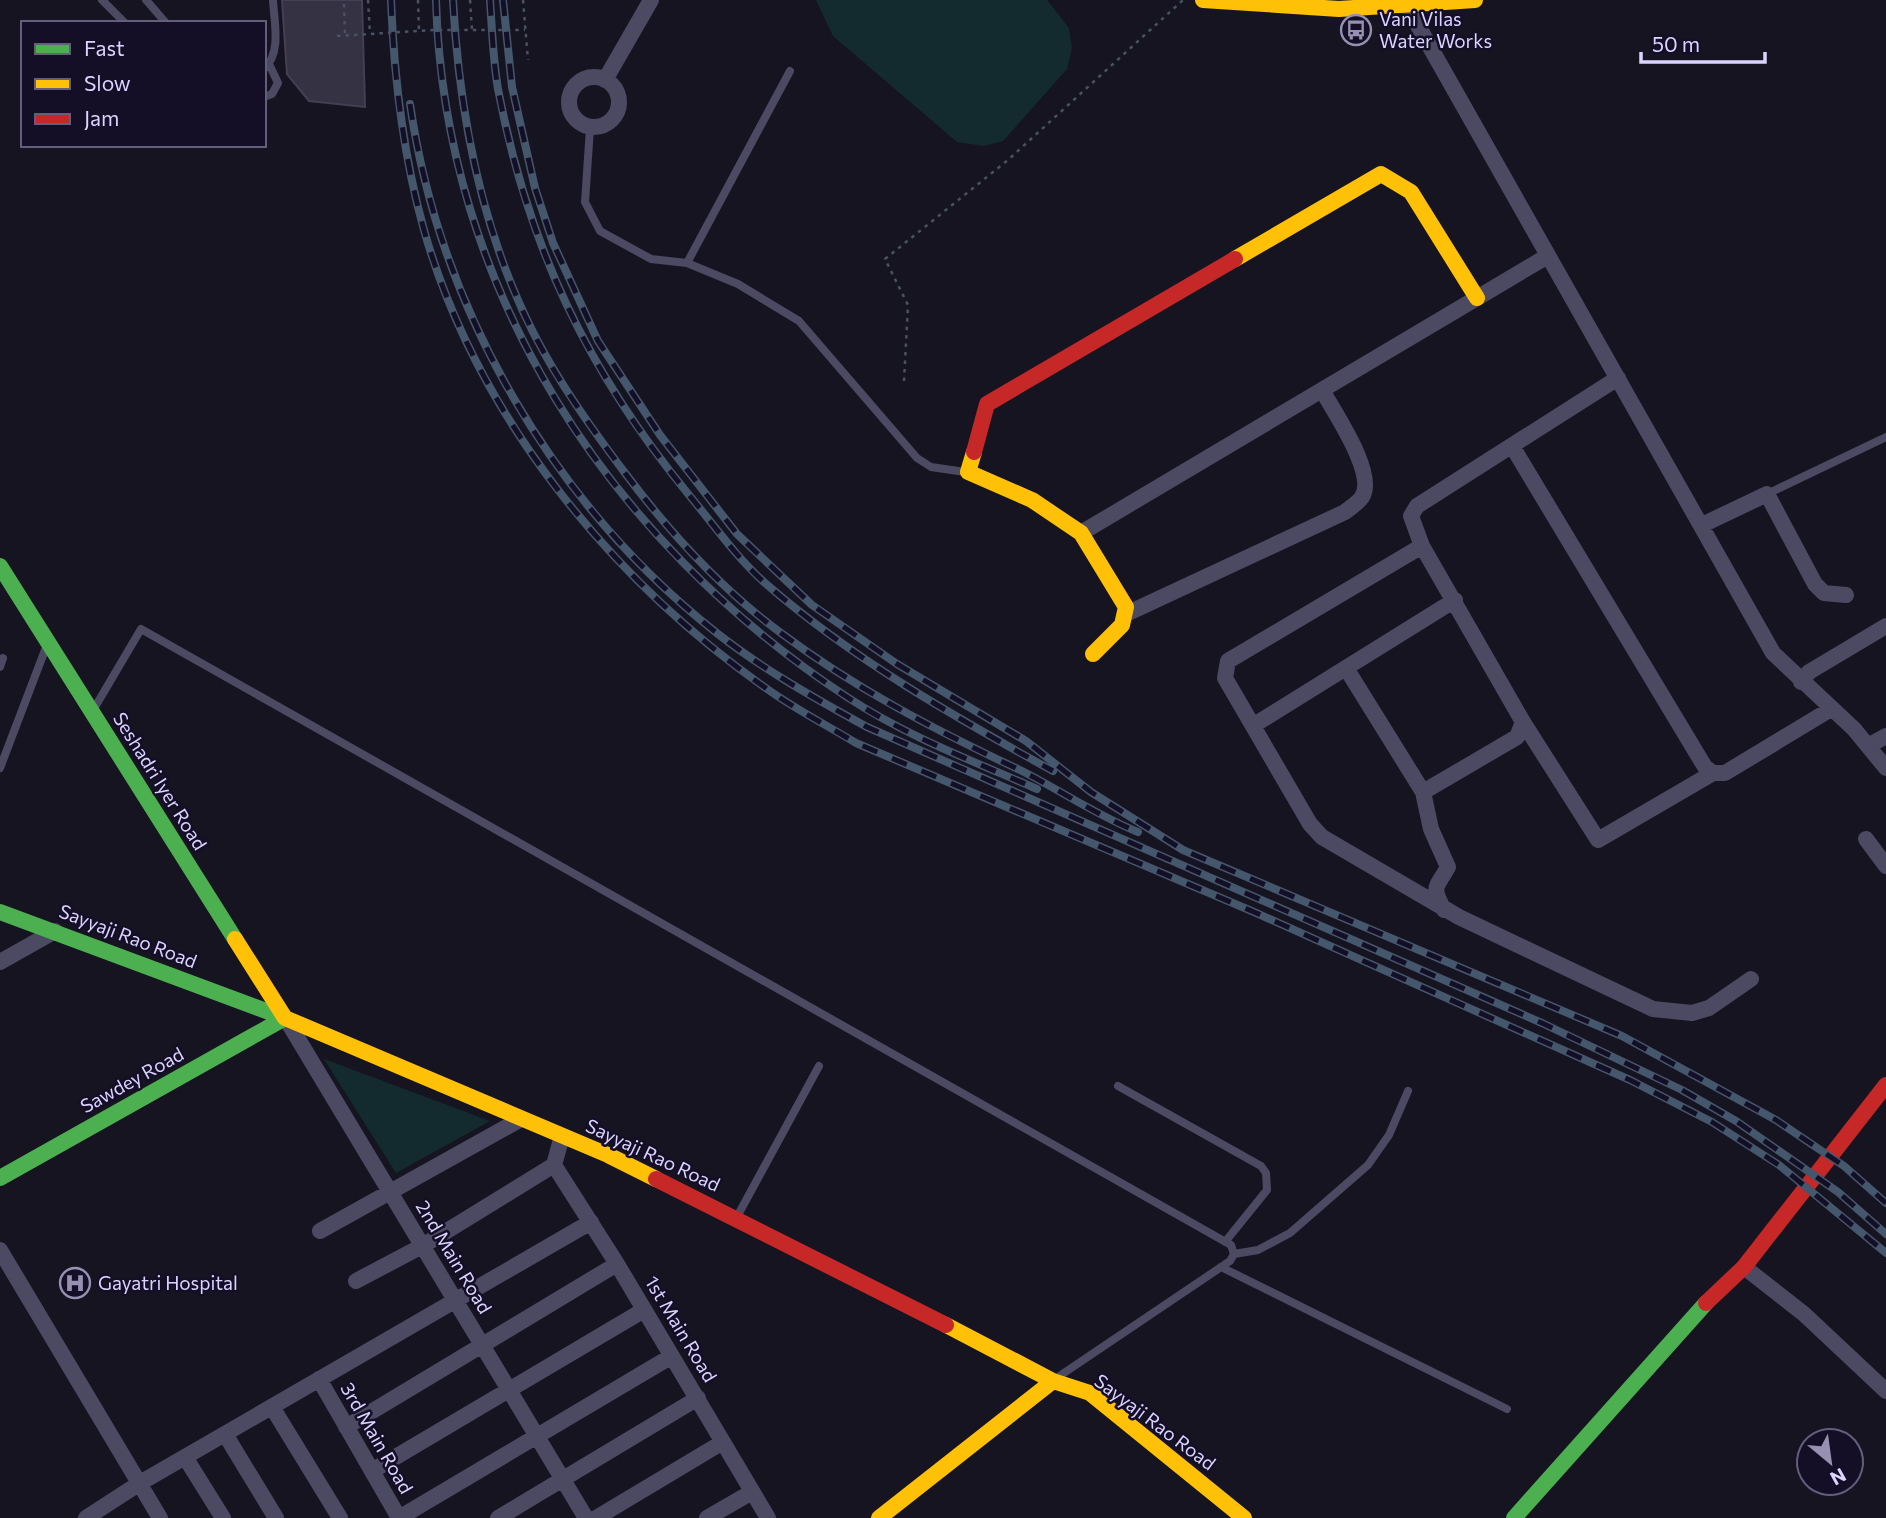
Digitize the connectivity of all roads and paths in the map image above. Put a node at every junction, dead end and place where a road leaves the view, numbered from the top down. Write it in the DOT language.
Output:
graph roads {
  1 [pos="102,0"];
  2 [pos="146,0"];
  3 [pos="273,0"];
  4 [pos="368,0"];
  5 [pos="418,0"];
  6 [pos="470,0"];
  7 [pos="523,0"];
  8 [pos="651,0"];
  9 [pos="1183,0"];
  10 [pos="1203,0"];
  11 [pos="1475,0"];
  12 [pos="344,4"];
  13 [pos="1408,8"];
  14 [pos="123,21"];
  15 [pos="164,21"];
  16 [pos="472,30"];
  17 [pos="526,30"];
  18 [pos="419,31"];
  19 [pos="370,34"];
  20 [pos="345,35"];
  21 [pos="337,36"];
  22 [pos="528,60"];
  23 [pos="267,66"];
  24 [pos="790,71"];
  25 [pos="605,80"];
  26 [pos="266,96"];
  27 [pos="590,128"];
  28 [pos="1546,257"];
  29 [pos="687,263"];
  30 [pos="1477,298"];
  31 [pos="1618,378"];
  32 [pos="904,381"];
  33 [pos="1322,390"];
  34 [pos="1886,437"];
  35 [pos="1512,446"];
  36 [pos="968,472"];
  37 [pos="1767,494"];
  38 [pos="1702,525"];
  39 [pos="1081,533"];
  40 [pos="1422,546"];
  41 [pos="0,566"];
  42 [pos="1846,595"];
  43 [pos="1455,600"];
  44 [pos="1126,614"];
  45 [pos="1886,626"];
  46 [pos="47,644"];
  47 [pos="1093,654"];
  48 [pos="3,658"];
  49 [pos="0,667"];
  50 [pos="1346,668"];
  51 [pos="1801,682"];
  52 [pos="1831,709"];
  53 [pos="92,713"];
  54 [pos="1523,722"];
  55 [pos="1254,725"];
  56 [pos="1886,736"];
  57 [pos="1868,746"];
  58 [pos="0,768"];
  59 [pos="1886,768"];
  60 [pos="1713,773"];
  61 [pos="1423,792"];
  62 [pos="1866,839"];
  63 [pos="1886,866"];
  64 [pos="1444,910"];
  65 [pos="0,912"];
  66 [pos="55,931"];
  67 [pos="0,962"];
  68 [pos="1751,979"];
  69 [pos="285,1018"];
  70 [pos="819,1066"];
  71 [pos="1886,1084"];
  72 [pos="1118,1086"];
  73 [pos="1408,1091"];
  74 [pos="521,1119"];
  75 [pos="562,1136"];
  76 [pos="554,1164"];
  77 [pos="0,1178"];
  78 [pos="389,1190"];
  79 [pos="736,1218"];
  80 [pos="591,1222"];
  81 [pos="320,1231"];
  82 [pos="1225,1242"];
  83 [pos="424,1245"];
  84 [pos="0,1250"];
  85 [pos="1234,1254"];
  86 [pos="617,1264"];
  87 [pos="1744,1267"];
  88 [pos="1221,1268"];
  89 [pos="356,1281"];
  90 [pos="455,1301"];
  91 [pos="644,1310"];
  92 [pos="482,1344"];
  93 [pos="672,1356"];
  94 [pos="319,1380"];
  95 [pos="1053,1381"];
  96 [pos="508,1390"];
  97 [pos="1886,1391"];
  98 [pos="698,1398"];
  99 [pos="272,1406"];
  100 [pos="1507,1409"];
  101 [pos="346,1427"];
  102 [pos="225,1434"];
  103 [pos="538,1437"];
  104 [pos="723,1442"];
  105 [pos="185,1457"];
  106 [pos="372,1471"];
  107 [pos="563,1481"];
  108 [pos="139,1483"];
  109 [pos="752,1492"];
  110 [pos="106,1513"];
  111 [pos="86,1518"];
  112 [pos="160,1518"];
  113 [pos="223,1518"];
  114 [pos="276,1518"];
  115 [pos="340,1518"];
  116 [pos="399,1518"];
  117 [pos="498,1518"];
  118 [pos="586,1518"];
  119 [pos="596,1518"];
  120 [pos="707,1518"];
  121 [pos="768,1518"];
  122 [pos="879,1518"];
  123 [pos="1244,1518"];
  124 [pos="1514,1518"];
  1 -- 14 [label="lane"];
  2 -- 15 [label="lane"];
  3 -- 23 [label="lane"];
  4 -- 19 [label="path"];
  5 -- 18 [label="path"];
  6 -- 16 [label="path"];
  7 -- 17 [label="path"];
  8 -- 25 [label="street"];
  9 -- 32 [label="path"];
  10 -- 13 [label="main road"];
  11 -- 13 [label="main road"];
  12 -- 20 [label="path"];
  13 -- 28 [label="street"];
  16 -- 17 [label="path, bridge"];
  16 -- 18 [label="path, bridge"];
  17 -- 22 [label="path"];
  18 -- 19 [label="path, bridge"];
  19 -- 20 [label="path, bridge"];
  20 -- 21 [label="path, bridge"];
  23 -- 26 [label="lane"];
  24 -- 29 [label="lane"];
  25 -- 27 [label="street"];
  25 -- 27 [label="street"];
  27 -- 29 [label="lane"];
  28 -- 30 [label="street"];
  28 -- 31 [label="street"];
  29 -- 36 [label="lane"];
  30 -- 33 [label="street"];
  30 -- 36 [label="main road"];
  31 -- 35 [label="street"];
  31 -- 38 [label="street"];
  33 -- 39 [label="street"];
  33 -- 44 [label="street"];
  34 -- 37 [label="lane"];
  35 -- 40 [label="street"];
  35 -- 60 [label="street"];
  36 -- 39 [label="main road"];
  37 -- 38 [label="street"];
  37 -- 42 [label="street"];
  38 -- 51 [label="street"];
  39 -- 44 [label="main road"];
  40 -- 43 [label="street"];
  40 -- 55 [label="street"];
  41 -- 46 [label="main road, Seshadri Iyer Road"];
  43 -- 50 [label="street"];
  43 -- 54 [label="street"];
  44 -- 47 [label="main road"];
  45 -- 51 [label="street"];
  46 -- 53 [label="main road, Seshadri Iyer Road"];
  46 -- 58 [label="lane"];
  48 -- 49 [label="lane"];
  50 -- 55 [label="street"];
  50 -- 61 [label="street"];
  51 -- 52 [label="street"];
  52 -- 57 [label="street"];
  52 -- 60 [label="street"];
  53 -- 69 [label="main road, Seshadri Iyer Road"];
  53 -- 82 [label="lane"];
  54 -- 60 [label="street"];
  54 -- 61 [label="street"];
  55 -- 64 [label="street"];
  56 -- 57 [label="street"];
  57 -- 59 [label="street"];
  61 -- 64 [label="street"];
  62 -- 63 [label="street"];
  64 -- 68 [label="street"];
  65 -- 66 [label="main road, Sayyaji Rao Road"];
  66 -- 67 [label="street"];
  66 -- 69 [label="main road, Sayyaji Rao Road"];
  69 -- 74 [label="main road, Sayyaji Rao Road"];
  69 -- 77 [label="main road, Sawdey Road"];
  69 -- 78 [label="street, 2nd Main Road"];
  70 -- 79 [label="lane"];
  71 -- 87 [label="main road"];
  72 -- 82 [label="lane"];
  73 -- 85 [label="lane"];
  74 -- 75 [label="main road, Sayyaji Rao Road"];
  74 -- 78 [label="street"];
  75 -- 76 [label="street"];
  75 -- 79 [label="main road, Sayyaji Rao Road"];
  76 -- 80 [label="street, 1st Main Road"];
  76 -- 83 [label="street"];
  78 -- 81 [label="street"];
  78 -- 83 [label="street, 2nd Main Road"];
  79 -- 95 [label="main road, Sayyaji Rao Road"];
  80 -- 86 [label="street, 1st Main Road"];
  80 -- 90 [label="street"];
  82 -- 85 [label="lane"];
  83 -- 89 [label="street"];
  83 -- 90 [label="street, 2nd Main Road"];
  84 -- 108 [label="street"];
  85 -- 88 [label="lane"];
  86 -- 91 [label="street, 1st Main Road"];
  86 -- 92 [label="street"];
  87 -- 97 [label="street"];
  87 -- 124 [label="main road"];
  88 -- 95 [label="lane"];
  88 -- 100 [label="lane"];
  90 -- 92 [label="street, 2nd Main Road"];
  90 -- 94 [label="street"];
  91 -- 93 [label="street, 1st Main Road"];
  91 -- 96 [label="street"];
  92 -- 96 [label="street, 2nd Main Road"];
  92 -- 101 [label="street"];
  93 -- 98 [label="street, 1st Main Road"];
  93 -- 103 [label="street"];
  94 -- 99 [label="street"];
  94 -- 101 [label="street, 3rd Main Road"];
  95 -- 122 [label="main road"];
  95 -- 123 [label="main road, Sayyaji Rao Road"];
  96 -- 103 [label="street, 2nd Main Road"];
  96 -- 106 [label="street"];
  98 -- 104 [label="street, 1st Main Road"];
  98 -- 107 [label="street"];
  99 -- 102 [label="street"];
  99 -- 115 [label="street"];
  101 -- 106 [label="street, 3rd Main Road"];
  102 -- 105 [label="street"];
  102 -- 114 [label="street"];
  103 -- 107 [label="street, 2nd Main Road"];
  103 -- 116 [label="street"];
  104 -- 109 [label="street, 1st Main Road"];
  104 -- 119 [label="street"];
  105 -- 108 [label="street"];
  105 -- 113 [label="street"];
  106 -- 116 [label="street, 3rd Main Road"];
  107 -- 117 [label="street"];
  107 -- 118 [label="street, 2nd Main Road"];
  108 -- 110 [label="street"];
  108 -- 112 [label="street"];
  109 -- 120 [label="street"];
  109 -- 121 [label="street, 1st Main Road"];
  110 -- 111 [label="street"];
}
